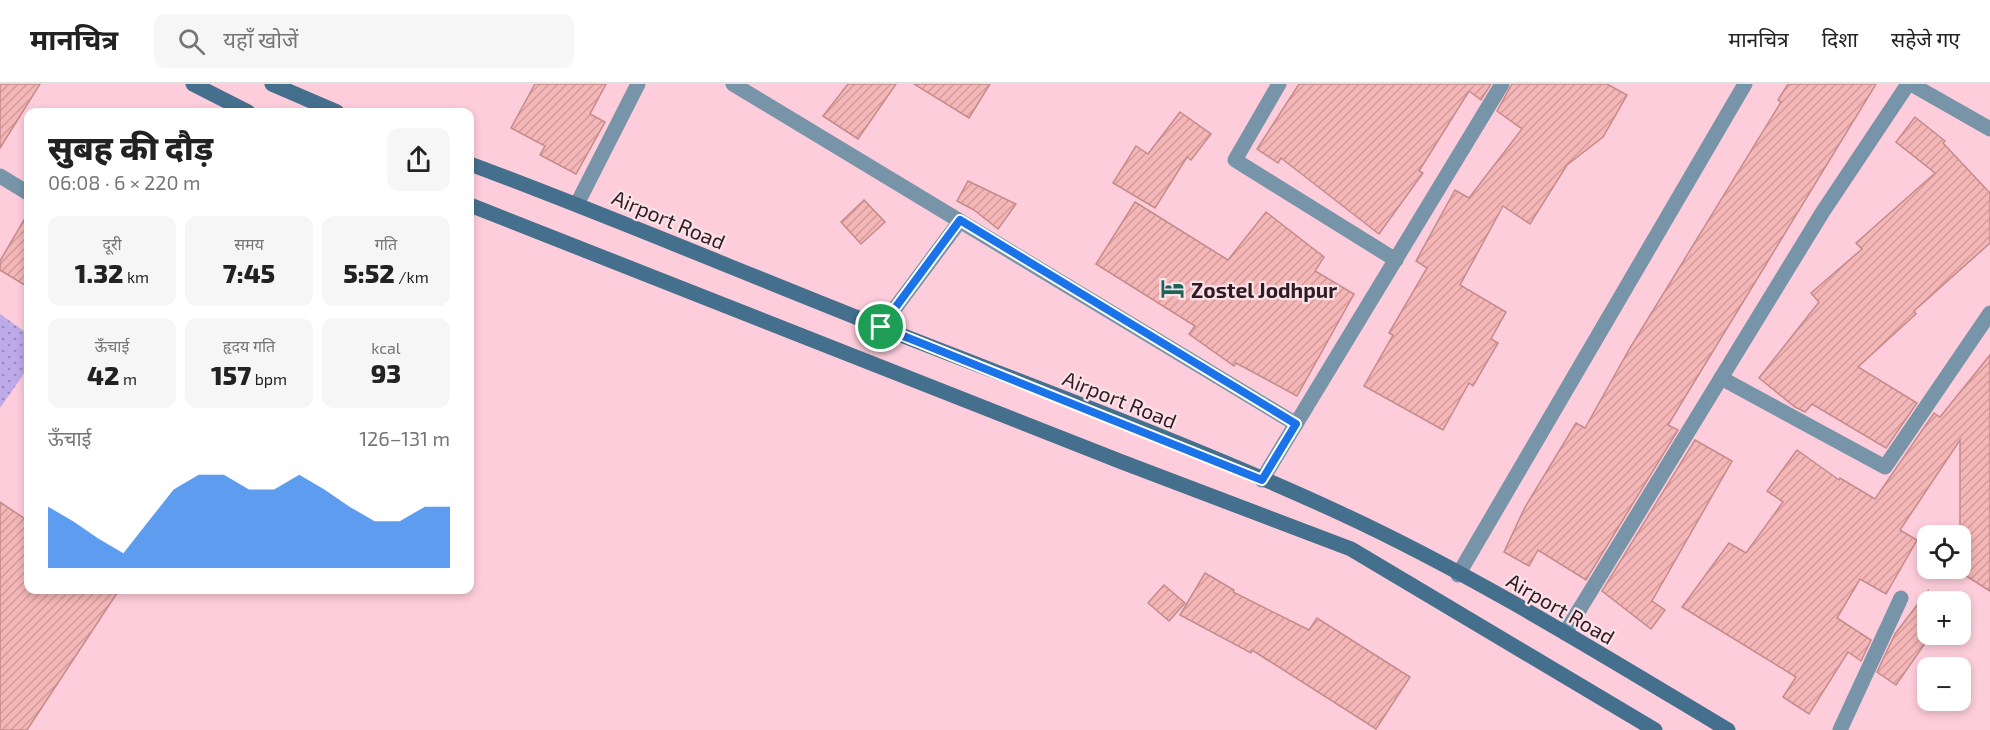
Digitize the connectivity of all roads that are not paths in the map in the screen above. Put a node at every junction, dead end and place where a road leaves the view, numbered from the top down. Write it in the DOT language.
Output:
graph roads {
  1 [pos="193,84"];
  2 [pos="272,84"];
  3 [pos="638,84"];
  4 [pos="733,84"];
  5 [pos="1279,84"];
  6 [pos="1502,84"];
  7 [pos="1745,84"];
  8 [pos="1910,84"];
  9 [pos="240,108"];
  10 [pos="328,108"];
  11 [pos="1990,129"];
  12 [pos="474,165"];
  13 [pos="0,176"];
  14 [pos="24,191"];
  15 [pos="577,204"];
  16 [pos="474,207"];
  17 [pos="960,220"];
  18 [pos="1396,260"];
  19 [pos="1990,312"];
  20 [pos="881,327"];
  21 [pos="1720,378"];
  22 [pos="1296,424"];
  23 [pos="1262,480"];
  24 [pos="1458,575"];
  25 [pos="1901,598"];
  26 [pos="1565,633"];
  27 [pos="1655,730"];
  28 [pos="1728,730"];
  29 [pos="1840,730"];
  1 -- 9 [label="main road"];
  2 -- 10 [label="main road"];
  3 -- 15 [label="street"];
  4 -- 17 [label="street"];
  5 -- 18 [label="street"];
  6 -- 18 [label="street"];
  7 -- 24 [label="street"];
  8 -- 11 [label="street"];
  8 -- 21 [label="street"];
  12 -- 15 [label="main road, Airport Road"];
  13 -- 14 [label="street"];
  15 -- 20 [label="main road, Airport Road"];
  16 -- 27 [label="main road"];
  17 -- 20 [label="street"];
  17 -- 22 [label="street"];
  18 -- 22 [label="street"];
  19 -- 21 [label="street"];
  20 -- 23 [label="main road, Airport Road"];
  21 -- 26 [label="street"];
  22 -- 23 [label="street"];
  23 -- 24 [label="main road, Airport Road"];
  24 -- 26 [label="main road, Airport Road"];
  25 -- 29 [label="street"];
  26 -- 28 [label="main road, Airport Road"];
}
